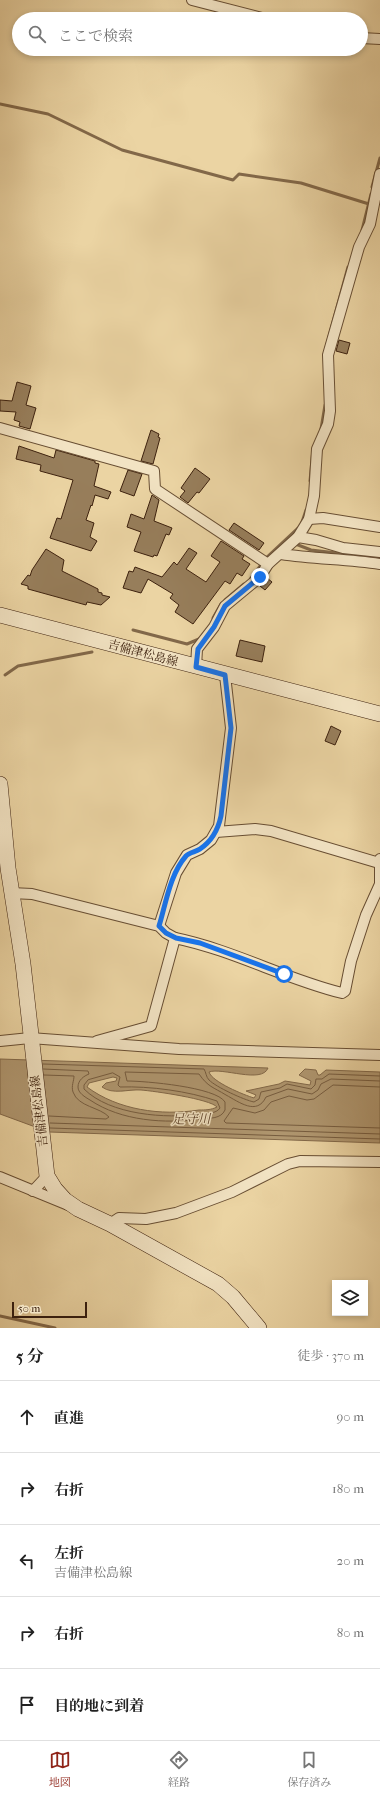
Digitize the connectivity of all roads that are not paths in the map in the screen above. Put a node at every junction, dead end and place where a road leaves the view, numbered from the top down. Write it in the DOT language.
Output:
graph roads {
  1 [pos="192,0"];
  2 [pos="239,12"];
  3 [pos="368,38"];
  4 [pos="380,39"];
  5 [pos="380,174"];
  6 [pos="0,428"];
  7 [pos="309,519"];
  8 [pos="380,527"];
  9 [pos="294,541"];
  10 [pos="380,552"];
  11 [pos="282,554"];
  12 [pos="266,562"];
  13 [pos="380,564"];
  14 [pos="0,615"];
  15 [pos="196,667"];
  16 [pos="225,675"];
  17 [pos="380,714"];
  18 [pos="0,784"];
  19 [pos="216,832"];
  20 [pos="380,861"];
  21 [pos="4,868"];
  22 [pos="11,893"];
  23 [pos="159,926"];
  24 [pos="176,938"];
  25 [pos="0,1041"];
  26 [pos="31,1044"];
  27 [pos="89,1044"];
  28 [pos="380,1055"];
  29 [pos="380,1162"];
  30 [pos="47,1176"];
  31 [pos="0,1177"];
  32 [pos="33,1191"];
  33 [pos="78,1209"];
  34 [pos="110,1224"];
  35 [pos="259,1328"];
  1 -- 2 [label="street"];
  3 -- 4 [label="street"];
  5 -- 7 [label="street"];
  6 -- 12 [label="street"];
  7 -- 8 [label="street"];
  7 -- 9 [label="street"];
  9 -- 10 [label="street"];
  9 -- 11 [label="street"];
  11 -- 12 [label="street"];
  11 -- 13 [label="street"];
  12 -- 15 [label="street"];
  14 -- 15 [label="main road, 吉備津松島線"];
  15 -- 16 [label="main road, 吉備津松島線"];
  16 -- 17 [label="main road, 吉備津松島線"];
  16 -- 19 [label="street"];
  18 -- 21 [label="main road, 吉備津松島線"];
  19 -- 20 [label="street"];
  19 -- 23 [label="street"];
  20 -- 24 [label="street"];
  21 -- 22 [label="main road, 吉備津松島線"];
  22 -- 23 [label="street"];
  22 -- 26 [label="main road, 吉備津松島線"];
  23 -- 24 [label="street"];
  24 -- 27 [label="street"];
  25 -- 26 [label="street"];
  26 -- 27 [label="street"];
  26 -- 30 [label="main road, 吉備津松島線"];
  27 -- 28 [label="street"];
  29 -- 34 [label="street"];
  30 -- 32 [label="street"];
  30 -- 33 [label="main road, 吉備津松島線"];
  31 -- 32 [label="street"];
  32 -- 33 [label="street"];
  33 -- 34 [label="main road, 吉備津松島線"];
  34 -- 35 [label="main road, 吉備津松島線"];
}
